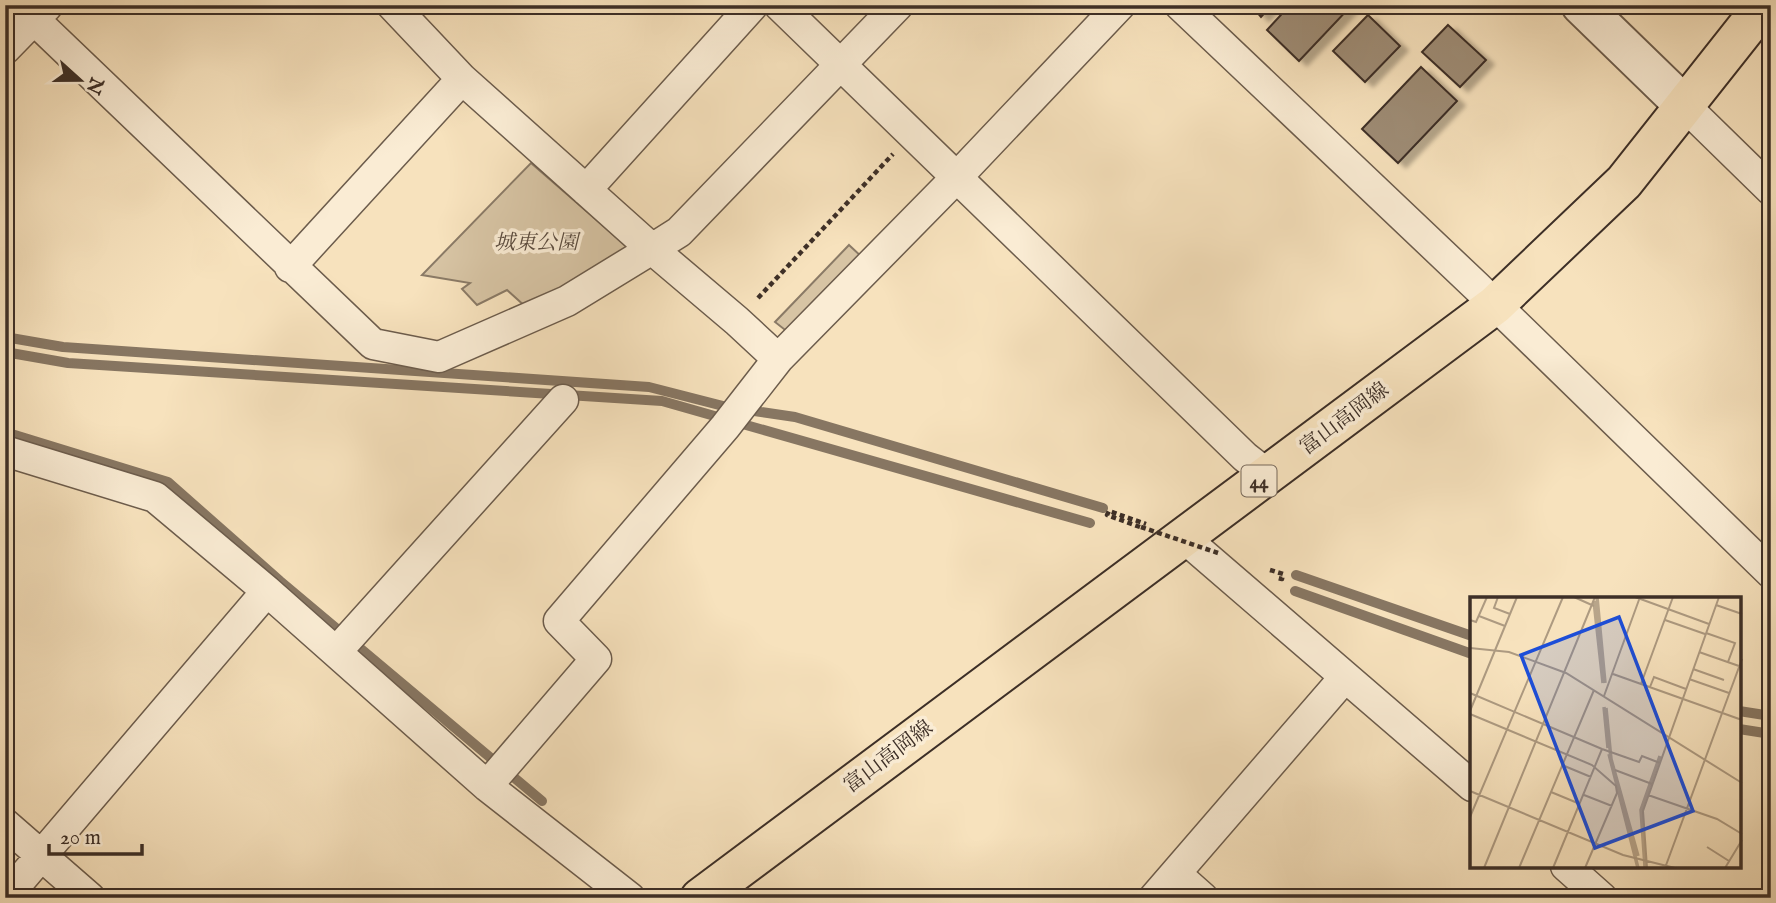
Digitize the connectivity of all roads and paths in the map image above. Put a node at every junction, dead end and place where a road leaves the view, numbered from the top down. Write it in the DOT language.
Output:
graph roads {
  1 [pos="753,5"];
  2 [pos="779,5"];
  3 [pos="898,5"];
  4 [pos="1121,5"];
  5 [pos="1180,5"];
  6 [pos="1581,5"];
  7 [pos="1763,5"];
  8 [pos="403,9"];
  9 [pos="33,10"];
  10 [pos="5,49"];
  11 [pos="842,66"];
  12 [pos="462,79"];
  13 [pos="1685,106"];
  14 [pos="913,133"];
  15 [pos="957,177"];
  16 [pos="586,190"];
  17 [pos="1771,190"];
  18 [pos="652,249"];
  19 [pos="290,267"];
  20 [pos="1495,305"];
  21 [pos="737,321"];
  22 [pos="778,359"];
  23 [pos="563,400"];
  24 [pos="5,451"];
  25 [pos="1268,475"];
  26 [pos="1168,531"];
  27 [pos="1218,553"];
  28 [pos="1771,573"];
  29 [pos="267,591"];
  30 [pos="336,652"];
  31 [pos="1345,677"];
  32 [pos="497,775"];
  33 [pos="1470,784"];
  34 [pos="5,824"];
  35 [pos="42,856"];
  36 [pos="1568,868"];
  37 [pos="1176,874"];
  38 [pos="5,898"];
  39 [pos="90,898"];
  40 [pos="630,898"];
  41 [pos="700,898"];
  42 [pos="1154,898"];
  43 [pos="1203,898"];
  44 [pos="1602,898"];
  1 -- 16 [label="street"];
  2 -- 11 [label="street"];
  3 -- 11 [label="street"];
  4 -- 15 [label="street"];
  5 -- 20 [label="street"];
  6 -- 13 [label="street"];
  7 -- 13 [label="main road, 富山高岡線 / 44"];
  8 -- 12 [label="street"];
  9 -- 10 [label="street"];
  9 -- 19 [label="street"];
  11 -- 14 [label="street"];
  11 -- 18 [label="street"];
  12 -- 16 [label="street"];
  12 -- 19 [label="street"];
  13 -- 17 [label="street"];
  13 -- 20 [label="main road, 富山高岡線 / 44"];
  14 -- 15 [label="street"];
  14 -- 21 [label="path"];
  15 -- 22 [label="street"];
  15 -- 25 [label="street"];
  16 -- 18 [label="street"];
  18 -- 19 [label="street"];
  18 -- 21 [label="street"];
  20 -- 25 [label="main road, 富山高岡線 / 44"];
  20 -- 28 [label="street"];
  21 -- 22 [label="street"];
  22 -- 32 [label="street"];
  23 -- 30 [label="street"];
  24 -- 29 [label="street"];
  25 -- 26 [label="main road, 富山高岡線 / 44"];
  26 -- 27 [label="path, bridge"];
  26 -- 31 [label="street"];
  26 -- 41 [label="main road, 富山高岡線 / 44"];
  29 -- 30 [label="street"];
  29 -- 35 [label="street"];
  30 -- 32 [label="street"];
  31 -- 33 [label="street"];
  31 -- 37 [label="street"];
  32 -- 40 [label="street"];
  34 -- 35 [label="street"];
  35 -- 38 [label="street"];
  35 -- 39 [label="street"];
  36 -- 44 [label="street"];
  37 -- 42 [label="street"];
  37 -- 43 [label="street"];
}
